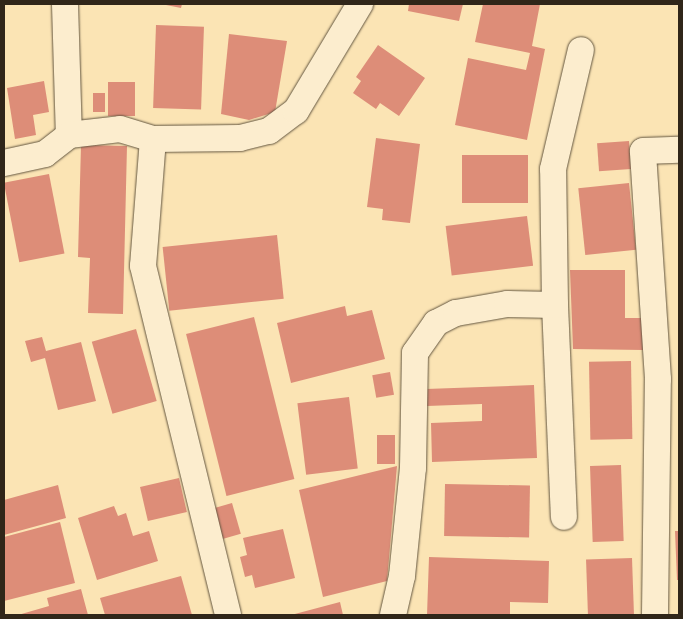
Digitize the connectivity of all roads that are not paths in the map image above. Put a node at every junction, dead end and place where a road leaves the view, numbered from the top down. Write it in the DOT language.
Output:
graph roads {
  1 [pos="65,4"];
  2 [pos="360,4"];
  3 [pos="581,50"];
  4 [pos="69,135"];
  5 [pos="153,139"];
  6 [pos="679,150"];
  7 [pos="4,163"];
  8 [pos="555,305"];
  9 [pos="669,378"];
  10 [pos="564,517"];
  11 [pos="228,615"];
  12 [pos="393,615"];
  13 [pos="655,615"];
  1 -- 4 [label="street"];
  2 -- 5 [label="street"];
  3 -- 8 [label="street"];
  4 -- 5 [label="street"];
  4 -- 7 [label="street"];
  5 -- 11 [label="street"];
  6 -- 9 [label="street"];
  8 -- 10 [label="street"];
  8 -- 12 [label="street"];
  9 -- 13 [label="street"];
}
